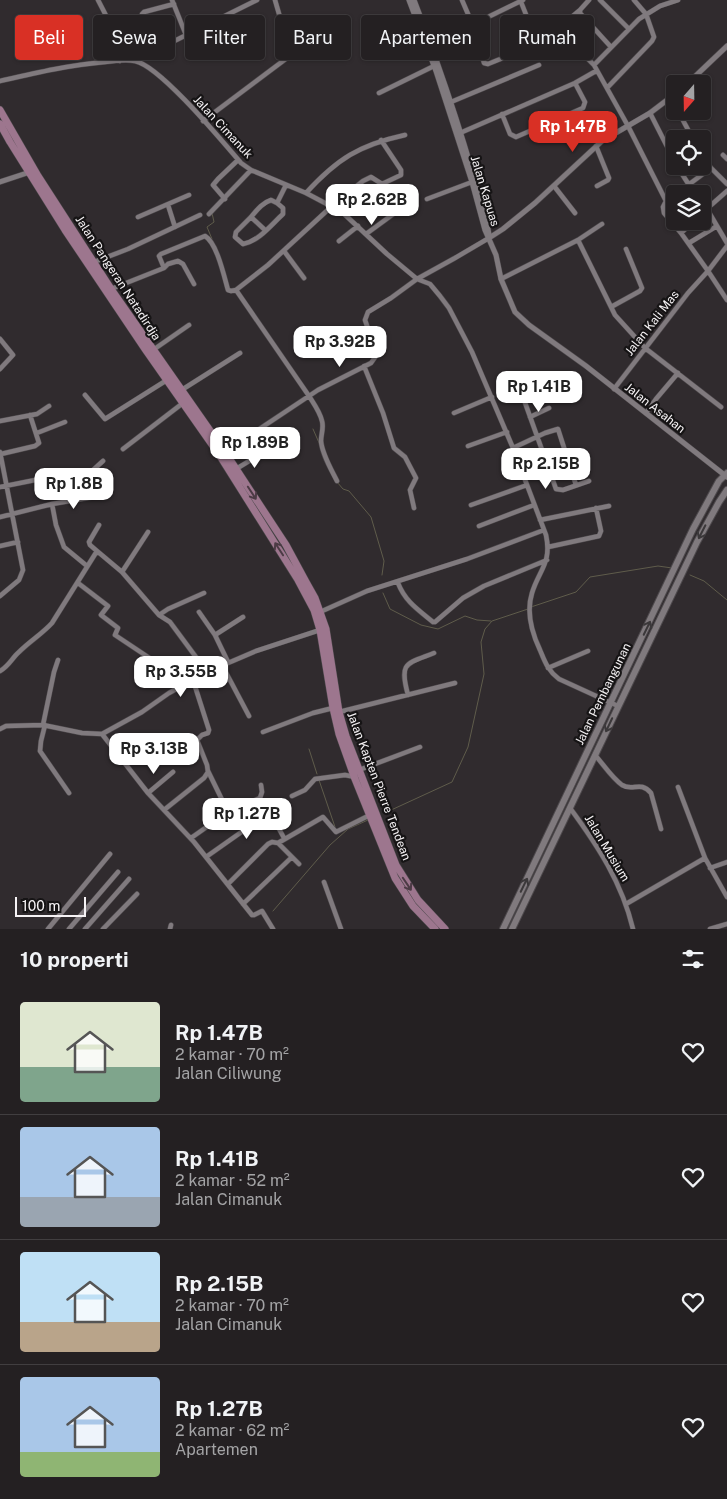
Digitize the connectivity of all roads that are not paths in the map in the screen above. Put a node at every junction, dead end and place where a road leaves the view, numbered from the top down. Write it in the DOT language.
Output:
graph roads {
  1 [pos="98,0"];
  2 [pos="256,0"];
  3 [pos="275,0"];
  4 [pos="462,0"];
  5 [pos="589,0"];
  6 [pos="600,0"];
  7 [pos="634,0"];
  8 [pos="657,0"];
  9 [pos="678,0"];
  10 [pos="412,1"];
  11 [pos="522,1"];
  12 [pos="173,2"];
  13 [pos="660,6"];
  14 [pos="580,10"];
  15 [pos="646,14"];
  16 [pos="106,15"];
  17 [pos="142,15"];
  18 [pos="226,15"];
  19 [pos="418,15"];
  20 [pos="468,15"];
  21 [pos="574,15"];
  22 [pos="490,16"];
  23 [pos="628,29"];
  24 [pos="185,32"];
  25 [pos="185,36"];
  26 [pos="727,46"];
  27 [pos="611,47"];
  28 [pos="437,60"];
  29 [pos="484,60"];
  30 [pos="589,60"];
  31 [pos="120,61"];
  32 [pos="134,61"];
  33 [pos="539,65"];
  34 [pos="594,65"];
  35 [pos="434,66"];
  36 [pos="596,72"];
  37 [pos="696,75"];
  38 [pos="0,80"];
  39 [pos="575,83"];
  40 [pos="607,88"];
  41 [pos="380,93"];
  42 [pos="666,101"];
  43 [pos="450,102"];
  44 [pos="0,110"];
  45 [pos="650,113"];
  46 [pos="502,114"];
  47 [pos="203,121"];
  48 [pos="0,124"];
  49 [pos="628,126"];
  50 [pos="460,133"];
  51 [pos="405,135"];
  52 [pos="380,140"];
  53 [pos="666,144"];
  54 [pos="596,146"];
  55 [pos="238,160"];
  56 [pos="711,168"];
  57 [pos="251,170"];
  58 [pos="31,171"];
  59 [pos="683,175"];
  60 [pos="702,175"];
  61 [pos="0,182"];
  62 [pos="472,182"];
  63 [pos="727,184"];
  64 [pos="286,185"];
  65 [pos="689,185"];
  66 [pos="554,186"];
  67 [pos="597,186"];
  68 [pos="727,190"];
  69 [pos="306,194"];
  70 [pos="189,195"];
  71 [pos="224,199"];
  72 [pos="426,199"];
  73 [pos="666,201"];
  74 [pos="277,203"];
  75 [pos="407,204"];
  76 [pos="168,205"];
  77 [pos="711,205"];
  78 [pos="332,206"];
  79 [pos="575,213"];
  80 [pos="209,214"];
  81 [pos="666,214"];
  82 [pos="200,215"];
  83 [pos="138,217"];
  84 [pos="251,217"];
  85 [pos="711,218"];
  86 [pos="602,224"];
  87 [pos="358,226"];
  88 [pos="717,226"];
  89 [pos="175,227"];
  90 [pos="266,230"];
  91 [pos="679,230"];
  92 [pos="684,230"];
  93 [pos="681,233"];
  94 [pos="366,234"];
  95 [pos="489,238"];
  96 [pos="578,240"];
  97 [pos="339,241"];
  98 [pos="689,243"];
  99 [pos="726,248"];
  100 [pos="626,249"];
  101 [pos="284,251"];
  102 [pos="94,262"];
  103 [pos="164,268"];
  104 [pos="708,271"];
  105 [pos="304,278"];
  106 [pos="417,279"];
  107 [pos="501,279"];
  108 [pos="194,284"];
  109 [pos="111,289"];
  110 [pos="236,290"];
  111 [pos="727,300"];
  112 [pos="611,307"];
  113 [pos="189,325"];
  114 [pos="0,339"];
  115 [pos="646,348"];
  116 [pos="153,350"];
  117 [pos="240,353"];
  118 [pos="364,366"];
  119 [pos="0,369"];
  120 [pos="678,373"];
  121 [pos="167,380"];
  122 [pos="537,387"];
  123 [pos="614,388"];
  124 [pos="179,391"];
  125 [pos="85,395"];
  126 [pos="309,396"];
  127 [pos="492,398"];
  128 [pos="183,403"];
  129 [pos="49,406"];
  130 [pos="721,407"];
  131 [pos="549,408"];
  132 [pos="454,413"];
  133 [pos="646,413"];
  134 [pos="30,415"];
  135 [pos="530,417"];
  136 [pos="0,421"];
  137 [pos="64,422"];
  138 [pos="37,432"];
  139 [pos="507,432"];
  140 [pos="537,437"];
  141 [pos="468,446"];
  142 [pos="513,448"];
  143 [pos="123,449"];
  144 [pos="264,452"];
  145 [pos="0,453"];
  146 [pos="222,454"];
  147 [pos="103,461"];
  148 [pos="236,469"];
  149 [pos="75,472"];
  150 [pos="726,475"];
  151 [pos="337,481"];
  152 [pos="589,481"];
  153 [pos="527,485"];
  154 [pos="576,485"];
  155 [pos="7,486"];
  156 [pos="0,487"];
  157 [pos="727,490"];
  158 [pos="52,504"];
  159 [pos="471,505"];
  160 [pos="534,505"];
  161 [pos="609,506"];
  162 [pos="414,508"];
  163 [pos="596,508"];
  164 [pos="260,513"];
  165 [pos="13,515"];
  166 [pos="0,517"];
  167 [pos="540,520"];
  168 [pos="99,525"];
  169 [pos="478,526"];
  170 [pos="544,530"];
  171 [pos="148,532"];
  172 [pos="18,542"];
  173 [pos="0,546"];
  174 [pos="548,547"];
  175 [pos="97,551"];
  176 [pos="547,560"];
  177 [pos="87,566"];
  178 [pos="122,572"];
  179 [pos="78,583"];
  180 [pos="398,583"];
  181 [pos="204,592"];
  182 [pos="0,596"];
  183 [pos="660,601"];
  184 [pos="667,604"];
  185 [pos="199,612"];
  186 [pos="320,612"];
  187 [pos="160,615"];
  188 [pos="243,617"];
  189 [pos="320,630"];
  190 [pos="215,635"];
  191 [pos="588,651"];
  192 [pos="434,653"];
  193 [pos="58,660"];
  194 [pos="228,662"];
  195 [pos="222,665"];
  196 [pos="548,668"];
  197 [pos="0,671"];
  198 [pos="207,672"];
  199 [pos="193,680"];
  200 [pos="187,683"];
  201 [pos="455,683"];
  202 [pos="408,695"];
  203 [pos="611,703"];
  204 [pos="618,706"];
  205 [pos="336,710"];
  206 [pos="250,716"];
  207 [pos="44,725"];
  208 [pos="0,729"];
  209 [pos="263,732"];
  210 [pos="102,734"];
  211 [pos="420,747"];
  212 [pos="595,755"];
  213 [pos="208,769"];
  214 [pos="173,772"];
  215 [pos="355,773"];
  216 [pos="262,785"];
  217 [pos="678,787"];
  218 [pos="69,793"];
  219 [pos="148,793"];
  220 [pos="292,796"];
  221 [pos="564,802"];
  222 [pos="570,808"];
  223 [pos="164,810"];
  224 [pos="228,812"];
  225 [pos="370,815"];
  226 [pos="661,829"];
  227 [pos="191,838"];
  228 [pos="284,838"];
  229 [pos="278,844"];
  230 [pos="110,854"];
  231 [pos="206,857"];
  232 [pos="292,857"];
  233 [pos="705,858"];
  234 [pos="727,862"];
  235 [pos="300,864"];
  236 [pos="710,868"];
  237 [pos="118,872"];
  238 [pos="129,879"];
  239 [pos="324,882"];
  240 [pos="228,884"];
  241 [pos="137,894"];
  242 [pos="727,897"];
  243 [pos="243,904"];
  244 [pos="626,904"];
  245 [pos="727,924"];
  246 [pos="48,929"];
  247 [pos="69,929"];
  248 [pos="85,929"];
  249 [pos="103,929"];
  250 [pos="273,929"];
  251 [pos="341,929"];
  252 [pos="434,929"];
  253 [pos="445,929"];
  254 [pos="503,929"];
  255 [pos="512,929"];
  256 [pos="633,929"];
  257 [pos="710,929"];
  1 -- 16 [label="street"];
  2 -- 18 [label="street"];
  3 -- 47 [label="street"];
  4 -- 20 [label="street"];
  5 -- 14 [label="street"];
  6 -- 23 [label="street"];
  7 -- 15 [label="street"];
  8 -- 13 [label="street"];
  9 -- 13 [label="street"];
  10 -- 19 [label="street, Jalan Kapuas"];
  10 -- 35 [label="street, Jalan Kapuas"];
  11 -- 22 [label="street"];
  11 -- 29 [label="street"];
  12 -- 17 [label="street"];
  12 -- 24 [label="street"];
  13 -- 15 [label="street"];
  14 -- 21 [label="street"];
  14 -- 27 [label="street"];
  15 -- 23 [label="street"];
  15 -- 40 [label="street"];
  23 -- 27 [label="street"];
  25 -- 32 [label="street"];
  26 -- 37 [label="street"];
  27 -- 34 [label="street"];
  28 -- 43 [label="street, Jalan Kapuas"];
  30 -- 34 [label="street"];
  31 -- 32 [label="street, Jalan Cimanuk"];
  31 -- 38 [label="street, Jalan Cimanuk"];
  32 -- 47 [label="street, Jalan Cimanuk"];
  33 -- 43 [label="street"];
  34 -- 36 [label="street"];
  35 -- 41 [label="street"];
  35 -- 62 [label="street, Jalan Kapuas"];
  36 -- 39 [label="street"];
  36 -- 40 [label="street"];
  39 -- 46 [label="street"];
  39 -- 46 [label="street"];
  40 -- 49 [label="street"];
  42 -- 45 [label="street"];
  43 -- 50 [label="street, Jalan Kapuas"];
  44 -- 58 [label="main road, Jalan Pangeran Natadirdja"];
  45 -- 49 [label="street"];
  45 -- 53 [label="street"];
  46 -- 50 [label="street"];
  47 -- 55 [label="street, Jalan Cimanuk"];
  48 -- 58 [label="main road, Jalan Pangeran Natadirdja"];
  49 -- 54 [label="street"];
  49 -- 73 [label="street"];
  50 -- 95 [label="street, Jalan Kapuas"];
  51 -- 52 [label="street"];
  52 -- 69 [label="street"];
  52 -- 78 [label="street"];
  54 -- 66 [label="street"];
  54 -- 67 [label="street"];
  55 -- 57 [label="street, Jalan Cimanuk"];
  55 -- 71 [label="street"];
  56 -- 63 [label="street"];
  57 -- 64 [label="street, Jalan Cimanuk"];
  57 -- 71 [label="street"];
  58 -- 61 [label="street"];
  58 -- 102 [label="main road, Jalan Pangeran Natadirdja"];
  58 -- 121 [label="main road, Jalan Pangeran Natadirdja"];
  59 -- 65 [label="street"];
  60 -- 65 [label="street"];
  62 -- 72 [label="street"];
  62 -- 95 [label="street, Jalan Kapuas"];
  64 -- 69 [label="street, Jalan Cimanuk"];
  64 -- 74 [label="street"];
  66 -- 79 [label="street"];
  66 -- 95 [label="street"];
  68 -- 77 [label="street"];
  69 -- 78 [label="street, Jalan Cimanuk"];
  70 -- 76 [label="street"];
  71 -- 80 [label="street"];
  73 -- 81 [label="street"];
  74 -- 84 [label="street"];
  74 -- 90 [label="street"];
  75 -- 94 [label="street"];
  76 -- 83 [label="street"];
  76 -- 89 [label="street"];
  78 -- 87 [label="street, Jalan Cimanuk"];
  78 -- 101 [label="street"];
  82 -- 89 [label="street"];
  84 -- 90 [label="street"];
  84 -- 90 [label="street"];
  85 -- 88 [label="street"];
  86 -- 96 [label="street"];
  87 -- 94 [label="street, Jalan Cimanuk"];
  87 -- 97 [label="street"];
  88 -- 98 [label="street"];
  88 -- 99 [label="street"];
  89 -- 102 [label="street"];
  91 -- 93 [label="street"];
  92 -- 93 [label="street"];
  93 -- 98 [label="street"];
  94 -- 106 [label="street, Jalan Cimanuk"];
  95 -- 106 [label="street"];
  95 -- 107 [label="street, Jalan Asahan"];
  96 -- 107 [label="street"];
  96 -- 112 [label="street"];
  98 -- 104 [label="street"];
  99 -- 104 [label="street, Jalan Kali Mas"];
  100 -- 112 [label="street"];
  101 -- 105 [label="street"];
  101 -- 110 [label="street"];
  102 -- 109 [label="main road, Jalan Pangeran Natadirdja"];
  103 -- 108 [label="street"];
  103 -- 109 [label="street"];
  103 -- 110 [label="street"];
  104 -- 111 [label="street"];
  104 -- 115 [label="street, Jalan Kali Mas"];
  106 -- 118 [label="street"];
  106 -- 127 [label="street, Jalan Cimanuk"];
  107 -- 123 [label="street, Jalan Asahan"];
  109 -- 116 [label="main road, Jalan Pangeran Natadirdja"];
  110 -- 126 [label="street"];
  112 -- 115 [label="street"];
  113 -- 116 [label="street"];
  114 -- 119 [label="street"];
  115 -- 120 [label="street"];
  115 -- 123 [label="street, Jalan Kali Mas"];
  116 -- 124 [label="main road, Jalan Pangeran Natadirdja"];
  117 -- 124 [label="street"];
  118 -- 126 [label="street"];
  118 -- 162 [label="street"];
  120 -- 130 [label="street"];
  120 -- 133 [label="street"];
  121 -- 124 [label="main road, Jalan Pangeran Natadirdja"];
  121 -- 125 [label="street"];
  122 -- 135 [label="street"];
  123 -- 133 [label="street, Jalan Asahan"];
  124 -- 128 [label="main road, Jalan Pangeran Natadirdja"];
  124 -- 146 [label="main road, Jalan Pangeran Natadirdja"];
  126 -- 146 [label="street"];
  126 -- 151 [label="street"];
  127 -- 132 [label="street"];
  127 -- 139 [label="street, Jalan Cimanuk"];
  128 -- 143 [label="street"];
  128 -- 146 [label="main road, Jalan Pangeran Natadirdja"];
  129 -- 134 [label="street"];
  131 -- 135 [label="street"];
  133 -- 150 [label="street, Jalan Asahan"];
  134 -- 136 [label="street"];
  134 -- 138 [label="street"];
  135 -- 140 [label="street"];
  137 -- 138 [label="street"];
  138 -- 145 [label="street"];
  139 -- 141 [label="street"];
  139 -- 142 [label="street, Jalan Cimanuk"];
  140 -- 142 [label="street"];
  140 -- 154 [label="street"];
  140 -- 154 [label="street"];
  142 -- 153 [label="street, Jalan Cimanuk"];
  144 -- 148 [label="street"];
  145 -- 155 [label="street"];
  146 -- 148 [label="main road, Jalan Kapten Pierre Tendean"];
  146 -- 164 [label="main road, Jalan Kapten Pierre Tendean"];
  147 -- 158 [label="street"];
  148 -- 164 [label="main road, Jalan Kapten Pierre Tendean, one-way"];
  149 -- 155 [label="street"];
  150 -- 183 [label="main road, Jalan Pembangunan"];
  152 -- 154 [label="street"];
  153 -- 159 [label="street"];
  153 -- 160 [label="street, Jalan Cimanuk"];
  155 -- 156 [label="street"];
  155 -- 165 [label="street"];
  157 -- 184 [label="main road, Jalan Pembangunan, one-way"];
  158 -- 165 [label="street"];
  158 -- 177 [label="street"];
  160 -- 167 [label="street, Jalan Cimanuk"];
  160 -- 169 [label="street"];
  161 -- 163 [label="street"];
  163 -- 167 [label="street"];
  163 -- 174 [label="street"];
  164 -- 186 [label="main road, Jalan Kapten Pierre Tendean"];
  189 -- 164 [label="main road, Jalan Kapten Pierre Tendean, one-way"];
  165 -- 166 [label="street"];
  165 -- 172 [label="street"];
  167 -- 170 [label="street, Jalan Cimanuk"];
  168 -- 175 [label="street"];
  170 -- 174 [label="street, Jalan Cimanuk"];
  170 -- 180 [label="street"];
  171 -- 178 [label="street"];
  172 -- 173 [label="street"];
  172 -- 182 [label="street"];
  174 -- 176 [label="street, Jalan Cimanuk"];
  175 -- 177 [label="street"];
  175 -- 178 [label="street"];
  176 -- 180 [label="street"];
  176 -- 196 [label="street, Jalan Cimanuk"];
  177 -- 179 [label="street"];
  178 -- 187 [label="street"];
  179 -- 197 [label="street"];
  179 -- 200 [label="street"];
  180 -- 186 [label="street"];
  181 -- 187 [label="street"];
  183 -- 184 [label="main road"];
  203 -- 183 [label="main road, Jalan Pembangunan, one-way"];
  184 -- 204 [label="main road, Jalan Pembangunan"];
  185 -- 190 [label="street"];
  186 -- 205 [label="main road, Jalan Kapten Pierre Tendean"];
  187 -- 198 [label="street"];
  188 -- 190 [label="street"];
  189 -- 194 [label="street"];
  189 -- 205 [label="main road, Jalan Kapten Pierre Tendean"];
  190 -- 194 [label="street"];
  191 -- 196 [label="street"];
  192 -- 202 [label="street"];
  193 -- 207 [label="street"];
  194 -- 195 [label="street"];
  195 -- 198 [label="street"];
  195 -- 206 [label="street"];
  196 -- 203 [label="street, Jalan Cimanuk"];
  198 -- 199 [label="street"];
  199 -- 200 [label="street"];
  199 -- 213 [label="street"];
  200 -- 210 [label="street"];
  201 -- 202 [label="street"];
  202 -- 205 [label="street"];
  203 -- 204 [label="street, Jalan Cimanuk"];
  203 -- 221 [label="main road, Jalan Pembangunan"];
  204 -- 212 [label="main road, Jalan Pembangunan, one-way"];
  205 -- 209 [label="street"];
  205 -- 215 [label="main road, Jalan Kapten Pierre Tendean"];
  207 -- 208 [label="street"];
  207 -- 210 [label="street"];
  207 -- 218 [label="street"];
  210 -- 219 [label="street"];
  211 -- 215 [label="street"];
  212 -- 222 [label="main road, Jalan Pembangunan"];
  212 -- 226 [label="street"];
  213 -- 223 [label="street"];
  213 -- 224 [label="street"];
  214 -- 219 [label="street"];
  215 -- 220 [label="street"];
  215 -- 225 [label="main road, Jalan Kapten Pierre Tendean"];
  215 -- 253 [label="main road, Jalan Kapten Pierre Tendean, one-way"];
  216 -- 224 [label="street"];
  217 -- 233 [label="street"];
  219 -- 223 [label="street"];
  221 -- 222 [label="main road"];
  254 -- 221 [label="main road, Jalan Pembangunan, one-way"];
  222 -- 244 [label="street, Jalan Musium"];
  222 -- 255 [label="main road, Jalan Pembangunan"];
  223 -- 227 [label="street"];
  224 -- 227 [label="street"];
  225 -- 228 [label="street"];
  225 -- 252 [label="main road, Jalan Kapten Pierre Tendean"];
  227 -- 231 [label="street"];
  228 -- 229 [label="street"];
  228 -- 231 [label="street"];
  229 -- 232 [label="street"];
  229 -- 240 [label="street"];
  230 -- 246 [label="street"];
  231 -- 240 [label="street"];
  232 -- 235 [label="street"];
  232 -- 243 [label="street"];
  233 -- 236 [label="street"];
  233 -- 244 [label="street"];
  234 -- 236 [label="street"];
  236 -- 242 [label="street"];
  237 -- 247 [label="street"];
  238 -- 248 [label="street"];
  239 -- 251 [label="street"];
  240 -- 243 [label="street"];
  241 -- 249 [label="street"];
  243 -- 250 [label="street"];
  244 -- 256 [label="street, Jalan Musium"];
  245 -- 257 [label="street"];
}
